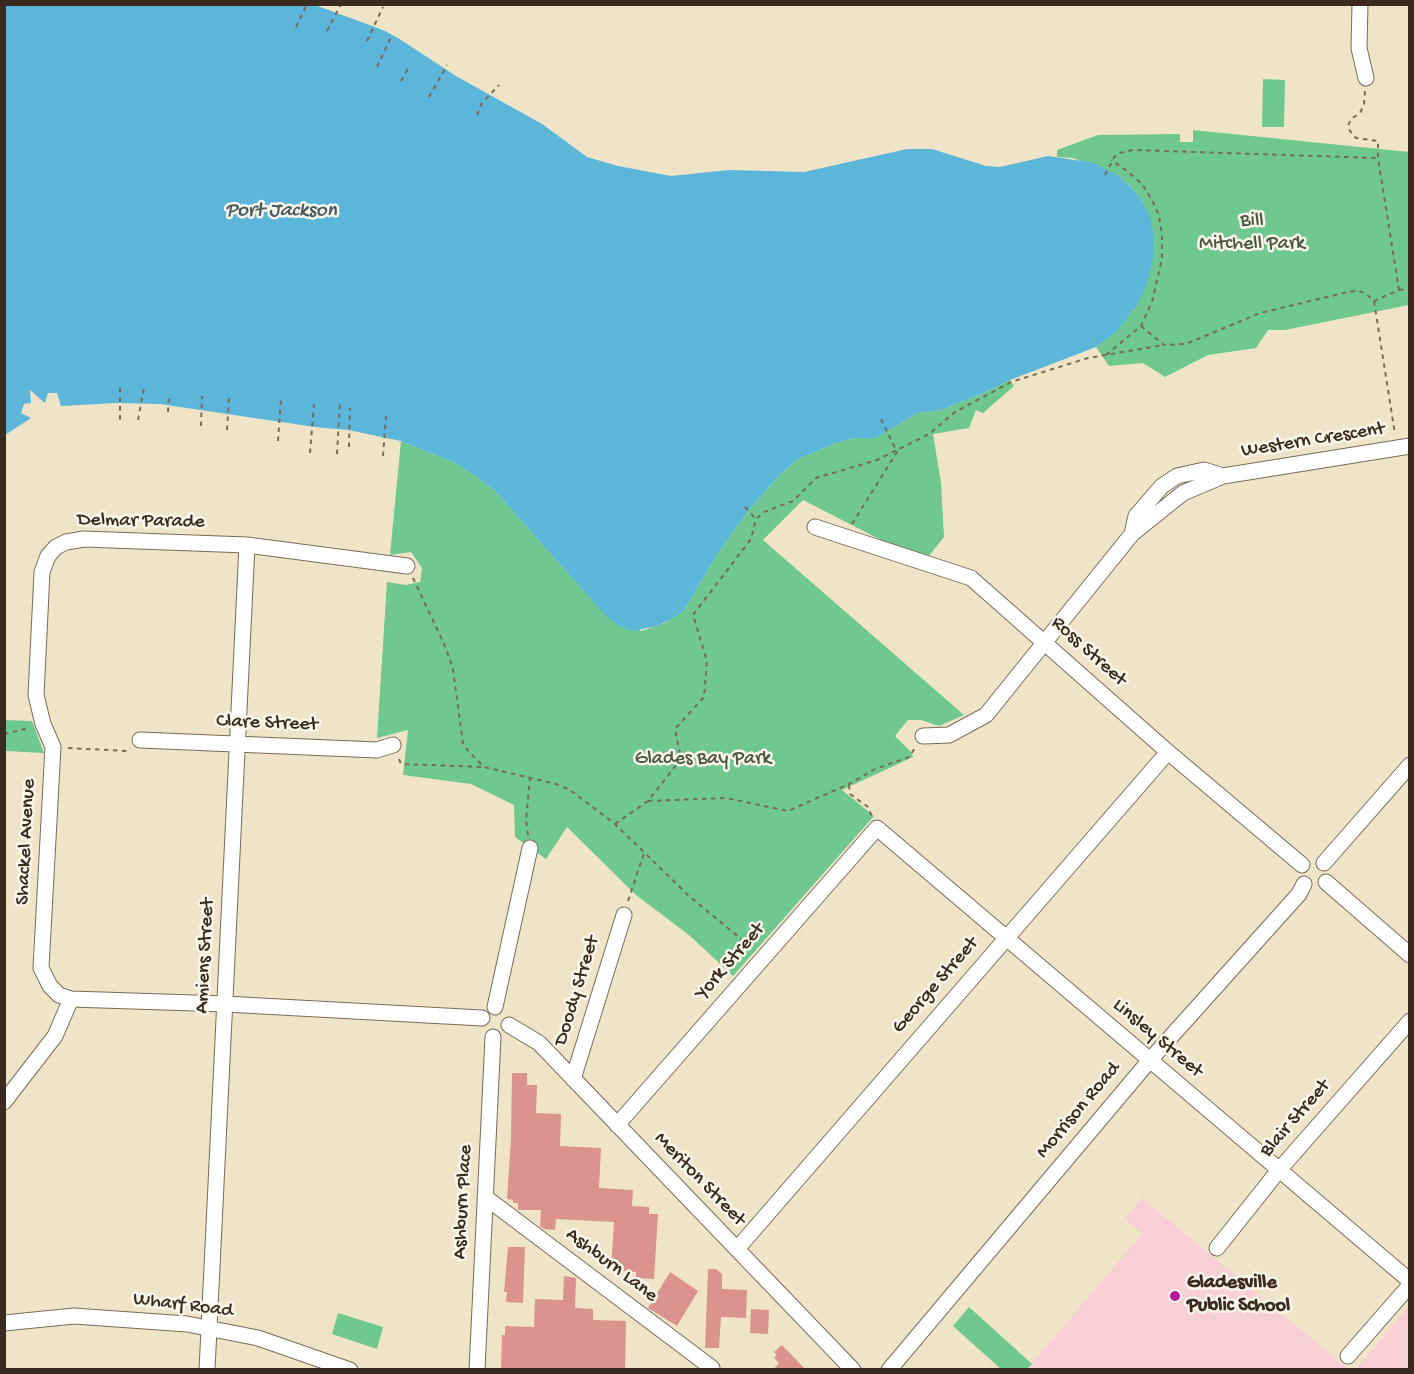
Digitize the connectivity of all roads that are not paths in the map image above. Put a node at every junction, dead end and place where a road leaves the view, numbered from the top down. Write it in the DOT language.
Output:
graph roads {
  1 [pos="1359,4"];
  2 [pos="1366,78"];
  3 [pos="1410,446"];
  4 [pos="815,527"];
  5 [pos="247,545"];
  6 [pos="407,566"];
  7 [pos="1046,642"];
  8 [pos="43,724"];
  9 [pos="923,736"];
  10 [pos="140,740"];
  11 [pos="238,744"];
  12 [pos="393,745"];
  13 [pos="1168,752"];
  14 [pos="1410,765"];
  15 [pos="877,828"];
  16 [pos="530,848"];
  17 [pos="1324,863"];
  18 [pos="1302,865"];
  19 [pos="1326,882"];
  20 [pos="1304,884"];
  21 [pos="624,915"];
  22 [pos="1006,938"];
  23 [pos="1410,955"];
  24 [pos="65,997"];
  25 [pos="225,1004"];
  26 [pos="495,1007"];
  27 [pos="482,1018"];
  28 [pos="1410,1021"];
  29 [pos="509,1025"];
  30 [pos="493,1037"];
  31 [pos="1150,1060"];
  32 [pos="573,1079"];
  33 [pos="4,1102"];
  34 [pos="617,1125"];
  35 [pos="1279,1170"];
  36 [pos="485,1197"];
  37 [pos="1217,1248"];
  38 [pos="737,1249"];
  39 [pos="1410,1283"];
  40 [pos="4,1323"];
  41 [pos="209,1328"];
  42 [pos="1348,1356"];
  43 [pos="712,1368"];
  44 [pos="207,1370"];
  45 [pos="350,1370"];
  46 [pos="477,1370"];
  47 [pos="853,1370"];
  48 [pos="889,1370"];
  1 -- 2 [label="street"];
  3 -- 7 [label="street, Western Crescent"];
  4 -- 7 [label="street, Ross Street"];
  5 -- 6 [label="street, Delmar Parade"];
  5 -- 8 [label="street, Delmar Parade"];
  5 -- 11 [label="street, Amiens Street"];
  7 -- 9 [label="street, Western Crescent"];
  7 -- 13 [label="street, Ross Street"];
  8 -- 24 [label="street, Shackel Avenue"];
  10 -- 11 [label="street, Clare Street"];
  11 -- 12 [label="street, Clare Street"];
  11 -- 25 [label="street, Amiens Street"];
  13 -- 18 [label="street, Ross Street"];
  13 -- 22 [label="street, George Street"];
  14 -- 17 [label="street"];
  15 -- 22 [label="street, Linsley Street"];
  15 -- 34 [label="street, York Street"];
  16 -- 26 [label="street"];
  17 -- 18 [label="street"];
  17 -- 19 [label="street"];
  18 -- 20 [label="street"];
  19 -- 20 [label="street"];
  19 -- 23 [label="street"];
  20 -- 31 [label="street, Morrison Road"];
  21 -- 32 [label="street, Doody Street"];
  22 -- 31 [label="street, Linsley Street"];
  22 -- 38 [label="street, George Street"];
  24 -- 25 [label="street"];
  24 -- 33 [label="street"];
  25 -- 27 [label="street"];
  25 -- 41 [label="street, Amiens Street"];
  26 -- 27 [label="street"];
  26 -- 29 [label="street"];
  27 -- 30 [label="street"];
  28 -- 35 [label="street, Blair Street"];
  29 -- 30 [label="street"];
  29 -- 32 [label="street, Meriton Street"];
  30 -- 36 [label="street, Ashburn Place"];
  31 -- 35 [label="street, Linsley Street"];
  31 -- 48 [label="street, Morrison Road"];
  32 -- 34 [label="street, Meriton Street"];
  34 -- 38 [label="street, Meriton Street"];
  35 -- 37 [label="street, Blair Street"];
  35 -- 39 [label="street, Linsley Street"];
  36 -- 43 [label="street, Ashburn Lane"];
  36 -- 46 [label="street, Ashburn Place"];
  38 -- 47 [label="street, Meriton Street"];
  39 -- 42 [label="street"];
  40 -- 41 [label="street, Wharf Road"];
  41 -- 44 [label="street, Amiens Street"];
  41 -- 45 [label="street, Wharf Road"];
}
